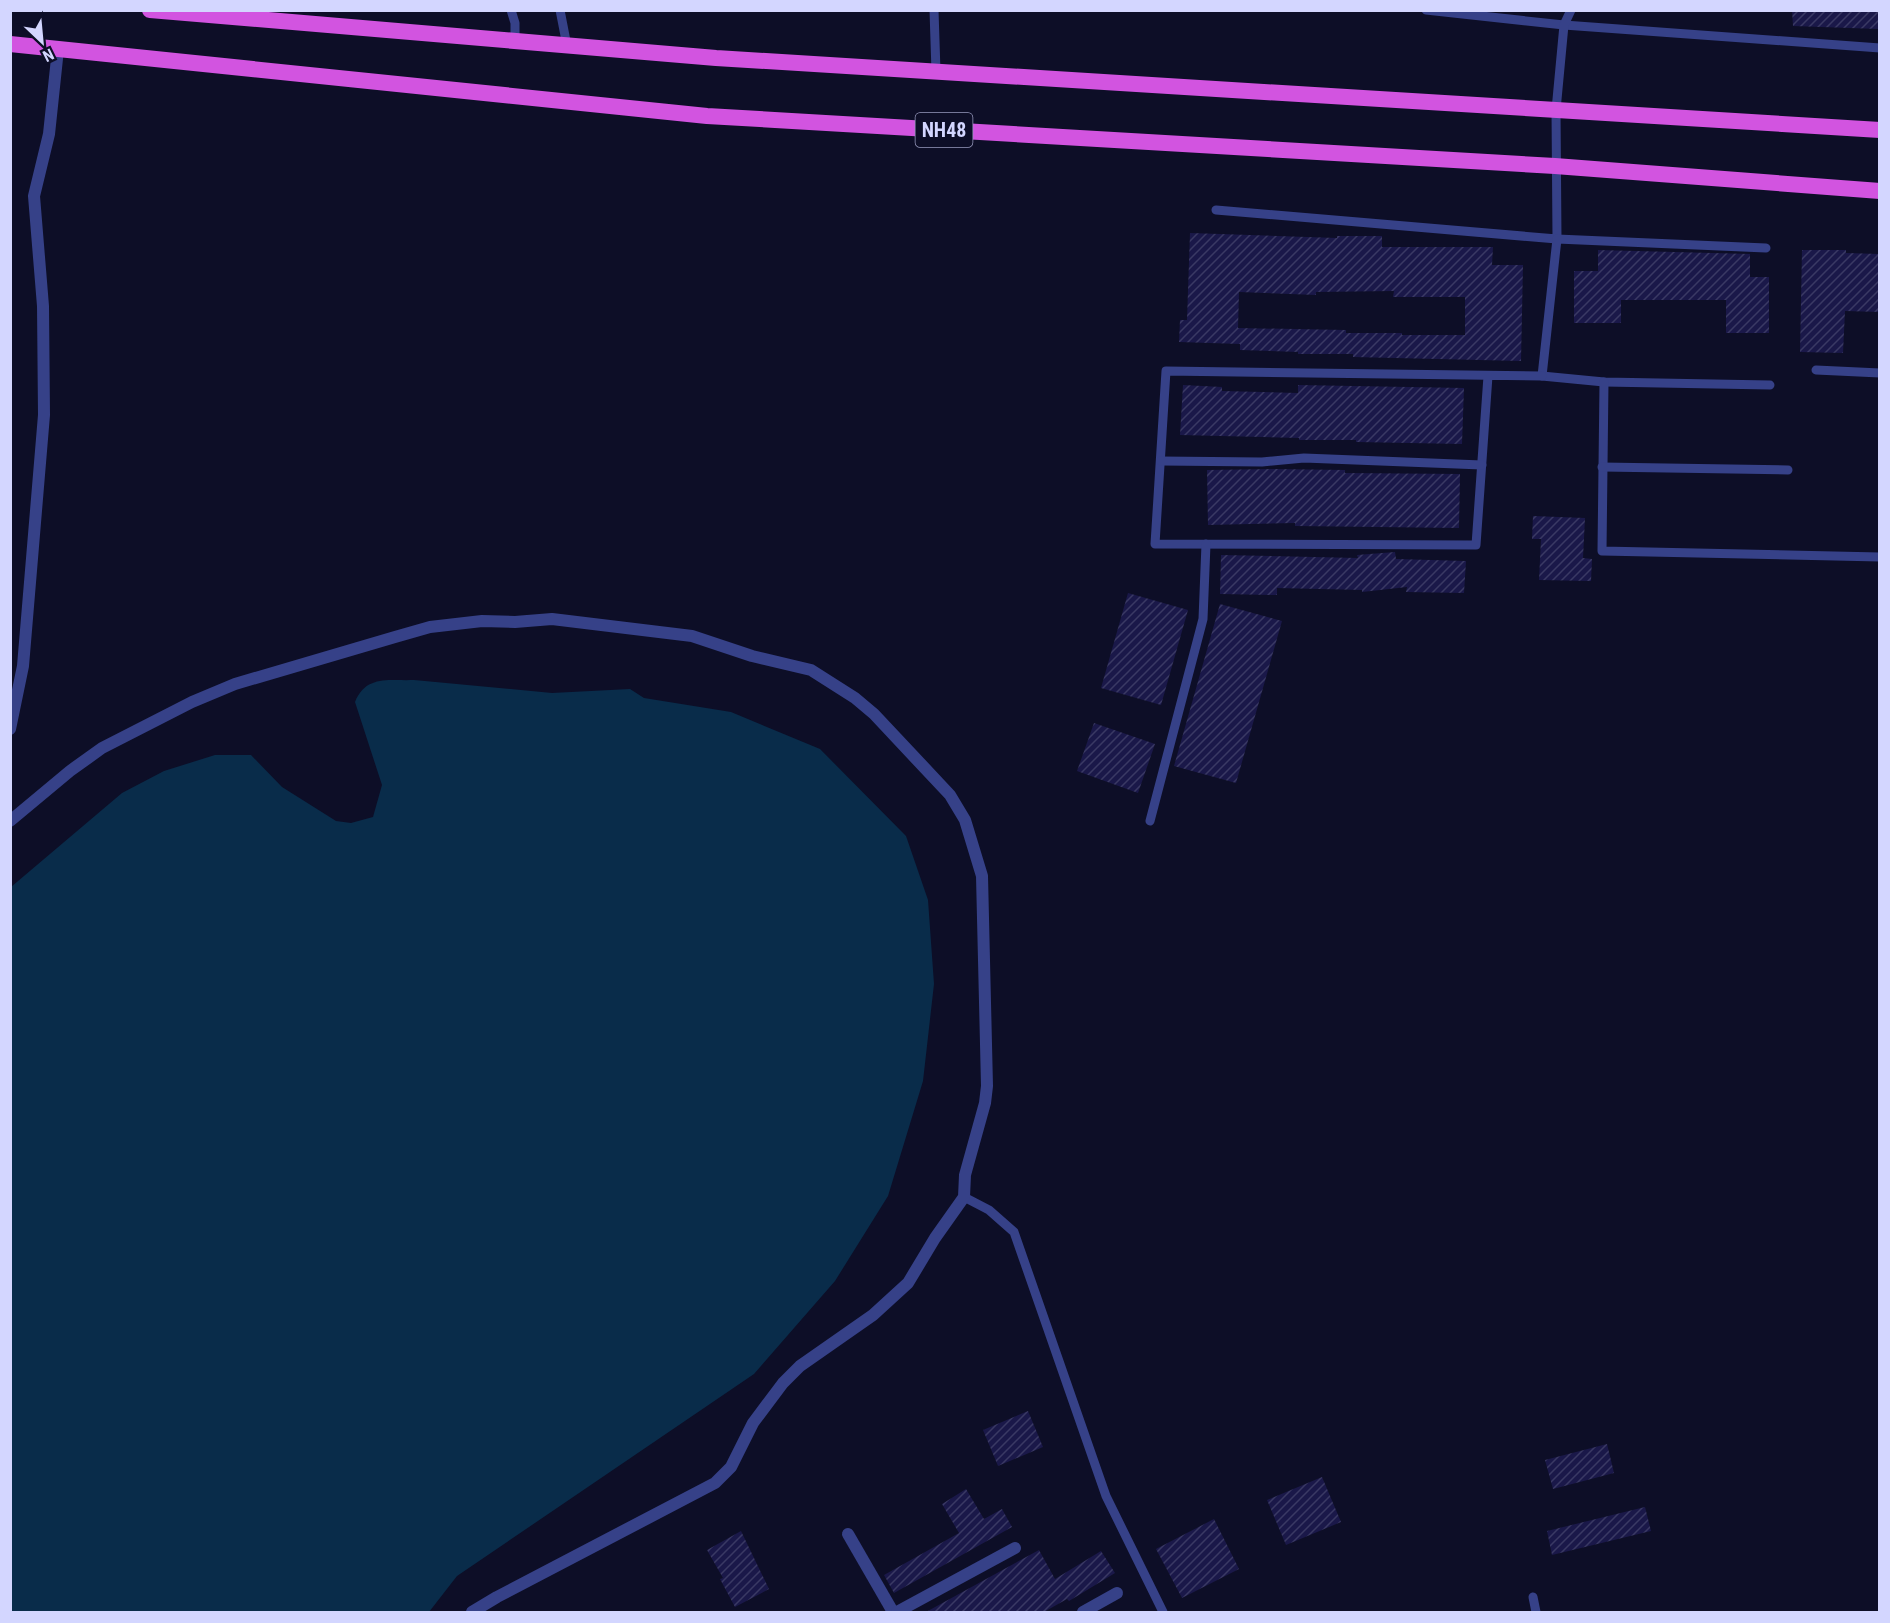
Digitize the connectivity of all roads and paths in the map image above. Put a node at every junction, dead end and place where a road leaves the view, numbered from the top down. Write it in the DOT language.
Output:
graph roads {
  1 [pos="150,10"];
  2 [pos="511,10"];
  3 [pos="560,10"];
  4 [pos="934,10"];
  5 [pos="1425,10"];
  6 [pos="1571,10"];
  7 [pos="1564,25"];
  8 [pos="515,41"];
  9 [pos="10,44"];
  10 [pos="567,46"];
  11 [pos="1880,48"];
  12 [pos="58,49"];
  13 [pos="936,72"];
  14 [pos="1556,110"];
  15 [pos="1880,130"];
  16 [pos="1555,166"];
  17 [pos="1880,191"];
  18 [pos="1216,210"];
  19 [pos="1557,239"];
  20 [pos="1766,248"];
  21 [pos="1816,370"];
  22 [pos="1880,373"];
  23 [pos="1488,376"];
  24 [pos="1542,376"];
  25 [pos="1604,382"];
  26 [pos="1770,385"];
  27 [pos="1161,462"];
  28 [pos="1482,465"];
  29 [pos="1602,467"];
  30 [pos="1788,470"];
  31 [pos="1206,544"];
  32 [pos="1880,557"];
  33 [pos="10,729"];
  34 [pos="10,821"];
  35 [pos="1150,821"];
  36 [pos="964,1197"];
  37 [pos="848,1534"];
  38 [pos="1015,1548"];
  39 [pos="1117,1593"];
  40 [pos="1533,1597"];
  41 [pos="472,1612"];
  42 [pos="895,1612"];
  43 [pos="1083,1612"];
  44 [pos="1162,1612"];
  45 [pos="1536,1612"];
  1 -- 8 [label="highway"];
  2 -- 8 [label="lane"];
  3 -- 10 [label="lane"];
  4 -- 13 [label="lane"];
  5 -- 7 [label="lane"];
  6 -- 7 [label="lane"];
  7 -- 11 [label="lane"];
  7 -- 14 [label="lane"];
  8 -- 10 [label="highway"];
  9 -- 12 [label="highway, NH48"];
  10 -- 13 [label="highway"];
  12 -- 16 [label="highway, NH48"];
  12 -- 33 [label="street"];
  13 -- 14 [label="highway"];
  14 -- 15 [label="highway"];
  14 -- 16 [label="lane"];
  16 -- 17 [label="highway, NH48"];
  16 -- 19 [label="lane"];
  18 -- 19 [label="lane"];
  19 -- 20 [label="lane"];
  19 -- 24 [label="lane"];
  21 -- 22 [label="lane"];
  23 -- 24 [label="lane"];
  23 -- 27 [label="lane"];
  23 -- 28 [label="lane"];
  24 -- 25 [label="lane"];
  25 -- 26 [label="lane"];
  25 -- 29 [label="lane"];
  27 -- 28 [label="lane"];
  27 -- 31 [label="lane"];
  28 -- 31 [label="lane"];
  29 -- 30 [label="lane"];
  29 -- 32 [label="lane"];
  31 -- 35 [label="lane"];
  34 -- 36 [label="street"];
  36 -- 41 [label="street"];
  36 -- 44 [label="lane"];
  37 -- 42 [label="street"];
  38 -- 42 [label="street"];
  39 -- 43 [label="street"];
  40 -- 45 [label="lane"];
}
